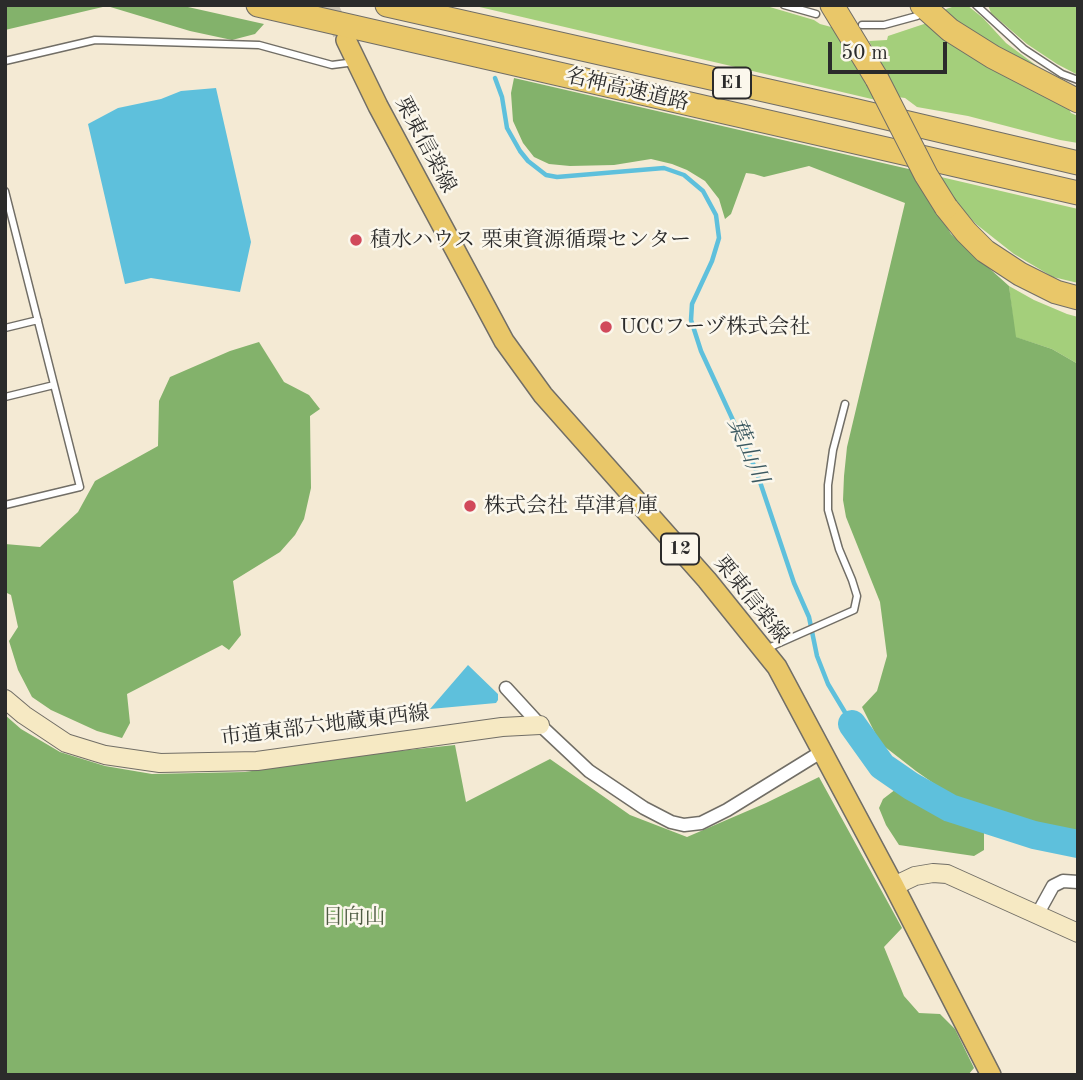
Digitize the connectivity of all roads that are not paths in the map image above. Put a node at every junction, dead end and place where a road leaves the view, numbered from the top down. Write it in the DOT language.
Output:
graph roads {
  1 [pos="258,5"];
  2 [pos="387,5"];
  3 [pos="784,5"];
  4 [pos="976,5"];
  5 [pos="824,10"];
  6 [pos="920,11"];
  7 [pos="862,24"];
  8 [pos="346,40"];
  9 [pos="5,61"];
  10 [pos="357,62"];
  11 [pos="1078,80"];
  12 [pos="1078,101"];
  13 [pos="1078,163"];
  14 [pos="5,191"];
  15 [pos="1078,193"];
  16 [pos="1078,298"];
  17 [pos="38,320"];
  18 [pos="5,328"];
  19 [pos="54,385"];
  20 [pos="5,397"];
  21 [pos="845,404"];
  22 [pos="5,505"];
  23 [pos="763,650"];
  24 [pos="506,688"];
  25 [pos="5,699"];
  26 [pos="540,724"];
  27 [pos="821,751"];
  28 [pos="1078,882"];
  29 [pos="894,886"];
  30 [pos="1037,915"];
  31 [pos="1078,933"];
  32 [pos="991,1075"];
  1 -- 15 [label="highway, 名神高速道路 / E1"];
  2 -- 13 [label="highway, 名神高速道路 / E1"];
  3 -- 5 [label="lane"];
  4 -- 11 [label="lane"];
  5 -- 16 [label="highway, bridge"];
  6 -- 7 [label="lane"];
  6 -- 12 [label="highway"];
  8 -- 10 [label="main road, 栗東信楽線 / 12"];
  9 -- 10 [label="lane"];
  10 -- 23 [label="main road, 栗東信楽線 / 12"];
  14 -- 17 [label="lane"];
  17 -- 18 [label="lane"];
  17 -- 19 [label="lane"];
  19 -- 20 [label="lane"];
  19 -- 22 [label="lane"];
  21 -- 23 [label="lane"];
  23 -- 27 [label="main road, 栗東信楽線 / 12"];
  24 -- 26 [label="street"];
  25 -- 26 [label="street, 市道東部六地蔵東西線"];
  26 -- 27 [label="street"];
  27 -- 29 [label="main road, 栗東信楽線 / 12"];
  28 -- 30 [label="street"];
  29 -- 30 [label="street"];
  29 -- 32 [label="main road, 栗東信楽線 / 12"];
  30 -- 31 [label="street"];
}
